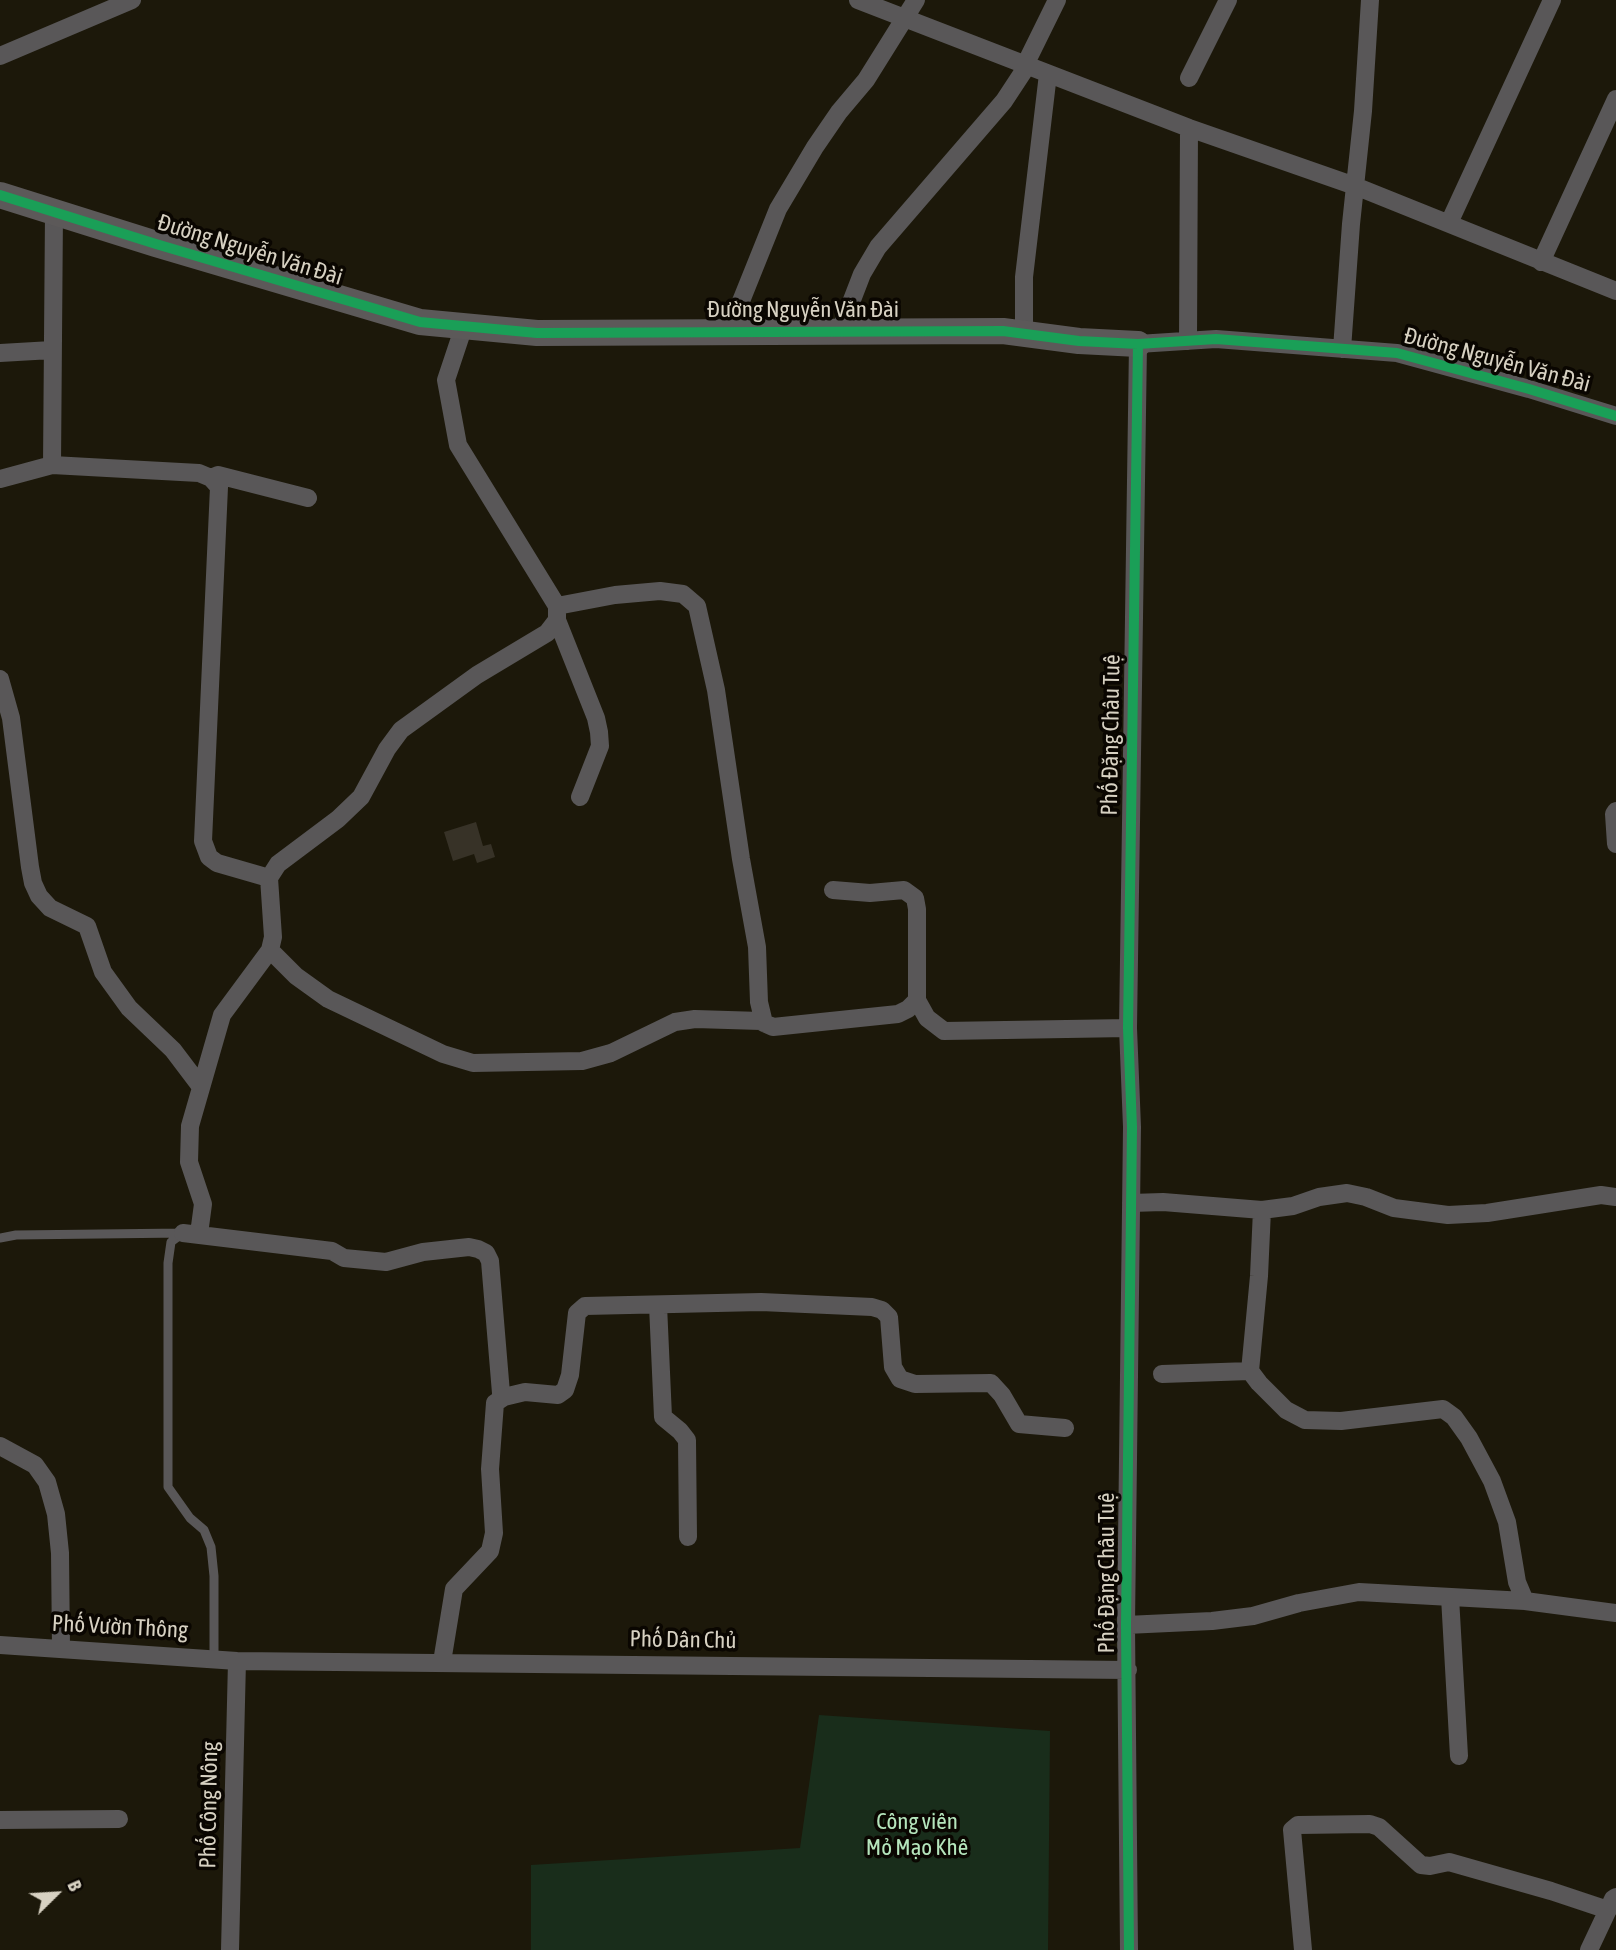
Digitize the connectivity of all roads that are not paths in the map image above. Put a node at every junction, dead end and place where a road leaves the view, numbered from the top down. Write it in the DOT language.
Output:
graph roads {
  1 [pos="132,0"];
  2 [pos="858,0"];
  3 [pos="916,0"];
  4 [pos="1058,0"];
  5 [pos="1228,0"];
  6 [pos="1370,0"];
  7 [pos="1552,0"];
  8 [pos="903,19"];
  9 [pos="0,56"];
  10 [pos="1026,65"];
  11 [pos="1048,74"];
  12 [pos="1189,78"];
  13 [pos="1616,99"];
  14 [pos="1189,128"];
  15 [pos="1355,187"];
  16 [pos="0,195"];
  17 [pos="54,212"];
  18 [pos="1449,223"];
  19 [pos="1541,262"];
  20 [pos="1616,291"];
  21 [pos="464,326"];
  22 [pos="729,331"];
  23 [pos="840,331"];
  24 [pos="1024,334"];
  25 [pos="1188,341"];
  26 [pos="1138,344"];
  27 [pos="1342,349"];
  28 [pos="52,350"];
  29 [pos="0,353"];
  30 [pos="1616,416"];
  31 [pos="52,464"];
  32 [pos="211,478"];
  33 [pos="0,479"];
  34 [pos="308,498"];
  35 [pos="557,613"];
  36 [pos="0,679"];
  37 [pos="580,797"];
  38 [pos="1616,811"];
  39 [pos="1616,844"];
  40 [pos="269,878"];
  41 [pos="833,890"];
  42 [pos="270,950"];
  43 [pos="916,1000"];
  44 [pos="764,1023"];
  45 [pos="1128,1028"];
  46 [pos="201,1087"];
  47 [pos="1616,1197"];
  48 [pos="1131,1199"];
  49 [pos="1262,1210"];
  50 [pos="191,1233"];
  51 [pos="0,1238"];
  52 [pos="658,1305"];
  53 [pos="1250,1371"];
  54 [pos="1162,1374"];
  55 [pos="504,1397"];
  56 [pos="1065,1428"];
  57 [pos="0,1446"];
  58 [pos="688,1537"];
  59 [pos="1450,1597"];
  60 [pos="1525,1601"];
  61 [pos="1616,1613"];
  62 [pos="1126,1625"];
  63 [pos="0,1645"];
  64 [pos="61,1648"];
  65 [pos="214,1658"];
  66 [pos="237,1661"];
  67 [pos="443,1662"];
  68 [pos="1128,1670"];
  69 [pos="1459,1756"];
  70 [pos="119,1819"];
  71 [pos="0,1820"];
  72 [pos="1612,1903"];
  73 [pos="230,1950"];
  74 [pos="1129,1950"];
  75 [pos="1303,1950"];
  76 [pos="1590,1950"];
  1 -- 9 [label="street"];
  2 -- 8 [label="street"];
  3 -- 8 [label="street"];
  4 -- 10 [label="street"];
  5 -- 12 [label="street"];
  6 -- 15 [label="street"];
  7 -- 18 [label="street"];
  8 -- 10 [label="street"];
  8 -- 22 [label="street"];
  10 -- 11 [label="street"];
  10 -- 23 [label="street"];
  11 -- 14 [label="street"];
  11 -- 24 [label="street"];
  13 -- 19 [label="street"];
  14 -- 15 [label="street"];
  14 -- 25 [label="street"];
  15 -- 18 [label="street"];
  15 -- 27 [label="street"];
  16 -- 17 [label="street, Đường Nguyễn Văn Đài"];
  17 -- 21 [label="street, Đường Nguyễn Văn Đài"];
  17 -- 28 [label="street"];
  18 -- 19 [label="street"];
  19 -- 20 [label="street"];
  21 -- 22 [label="street, Đường Nguyễn Văn Đài"];
  21 -- 35 [label="street"];
  22 -- 23 [label="street, Đường Nguyễn Văn Đài"];
  23 -- 24 [label="street, Đường Nguyễn Văn Đài"];
  24 -- 26 [label="street, Đường Nguyễn Văn Đài"];
  25 -- 26 [label="street, Đường Nguyễn Văn Đài"];
  25 -- 27 [label="street, Đường Nguyễn Văn Đài"];
  26 -- 45 [label="street, Phố Đặng Châu Tuệ"];
  27 -- 30 [label="street, Đường Nguyễn Văn Đài"];
  28 -- 29 [label="street"];
  28 -- 31 [label="street"];
  31 -- 32 [label="street"];
  31 -- 33 [label="street"];
  32 -- 34 [label="street"];
  32 -- 40 [label="street"];
  35 -- 37 [label="street"];
  35 -- 40 [label="street"];
  35 -- 44 [label="street"];
  36 -- 46 [label="street"];
  38 -- 39 [label="street"];
  40 -- 42 [label="street"];
  41 -- 43 [label="street"];
  42 -- 44 [label="street"];
  42 -- 46 [label="street"];
  43 -- 44 [label="street"];
  43 -- 45 [label="street"];
  45 -- 48 [label="street, Phố Đặng Châu Tuệ"];
  46 -- 50 [label="street"];
  47 -- 49 [label="street"];
  48 -- 49 [label="street"];
  48 -- 62 [label="street, Phố Đặng Châu Tuệ"];
  49 -- 53 [label="street"];
  50 -- 51 [label="lane"];
  50 -- 55 [label="street"];
  50 -- 65 [label="lane"];
  52 -- 55 [label="street"];
  52 -- 56 [label="street"];
  52 -- 58 [label="street"];
  53 -- 54 [label="street"];
  53 -- 60 [label="street"];
  55 -- 67 [label="street"];
  57 -- 64 [label="street"];
  59 -- 60 [label="street"];
  59 -- 62 [label="street"];
  59 -- 69 [label="street"];
  60 -- 61 [label="street"];
  62 -- 68 [label="street, Phố Đặng Châu Tuệ"];
  63 -- 64 [label="street, Phố Vườn Thông"];
  64 -- 65 [label="street, Phố Vườn Thông"];
  65 -- 66 [label="street, Phố Vườn Thông"];
  66 -- 67 [label="street, Phố Dân Chủ"];
  66 -- 73 [label="street, Phố Công Nông"];
  67 -- 68 [label="street, Phố Dân Chủ"];
  68 -- 74 [label="street, Phố Đặng Châu Tuệ"];
  70 -- 71 [label="street"];
  72 -- 75 [label="street"];
  72 -- 76 [label="street"];
}
